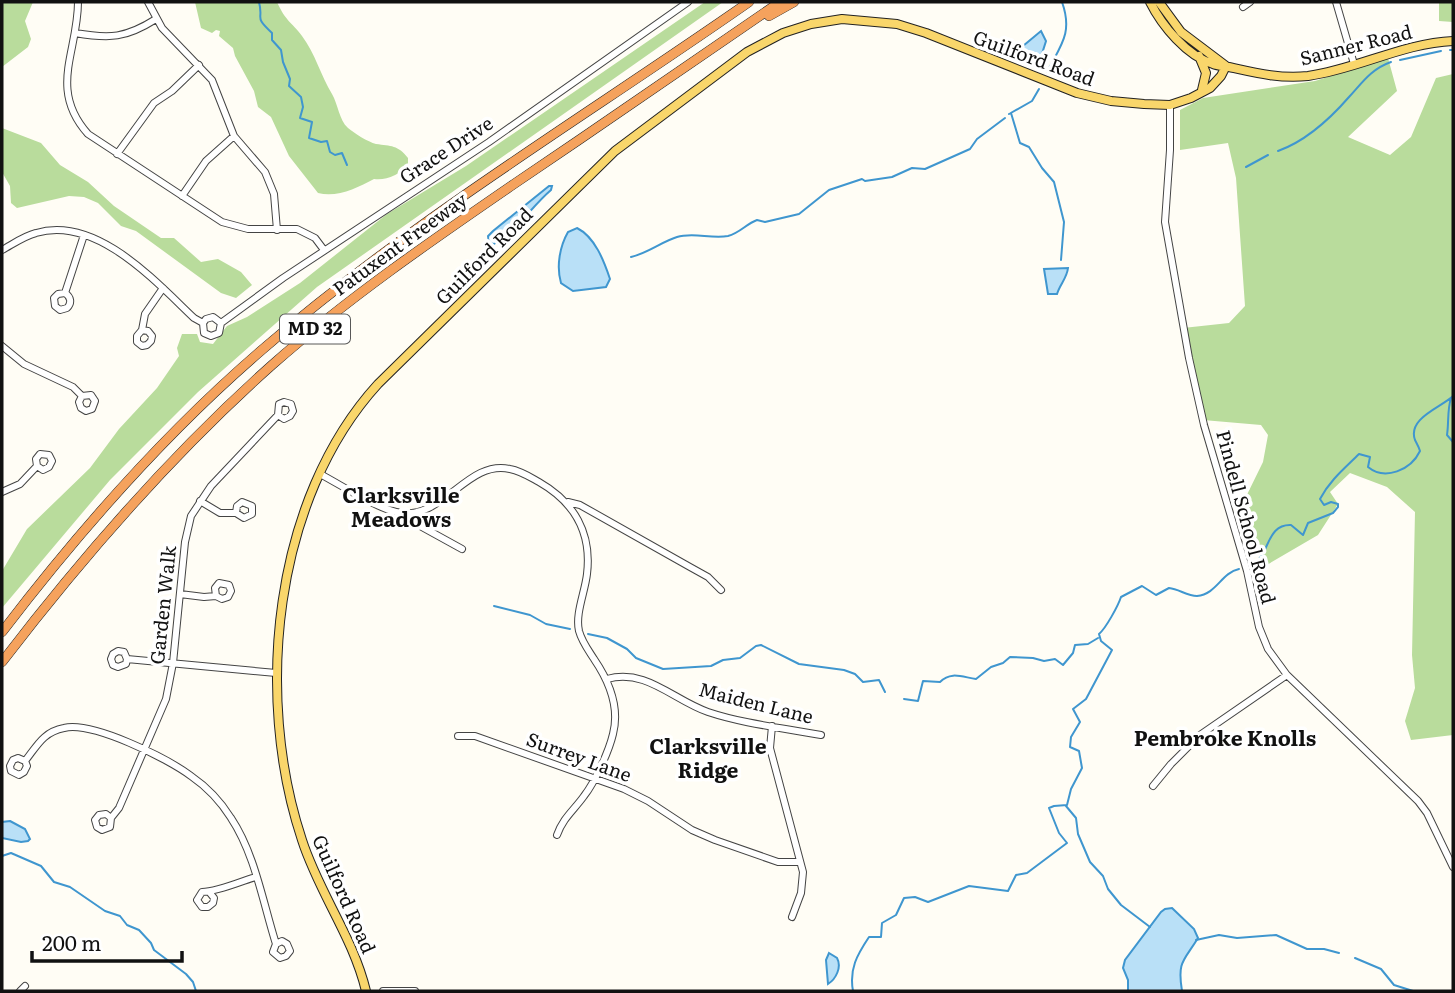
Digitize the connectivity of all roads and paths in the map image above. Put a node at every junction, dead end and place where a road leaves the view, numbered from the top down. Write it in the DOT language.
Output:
graph roads {
  1 [pos="78,2"];
  2 [pos="148,2"];
  3 [pos="688,2"];
  4 [pos="738,2"];
  5 [pos="749,2"];
  6 [pos="780,2"];
  7 [pos="794,2"];
  8 [pos="1150,2"];
  9 [pos="1159,2"];
  10 [pos="1250,2"];
  11 [pos="1336,2"];
  12 [pos="1243,7"];
  13 [pos="156,19"];
  14 [pos="75,33"];
  15 [pos="1453,41"];
  16 [pos="1199,57"];
  17 [pos="689,64"];
  18 [pos="1354,64"];
  19 [pos="199,65"];
  20 [pos="1226,66"];
  21 [pos="1203,87"];
  22 [pos="599,104"];
  23 [pos="1170,105"];
  24 [pos="234,136"];
  25 [pos="117,154"];
  26 [pos="182,196"];
  27 [pos="277,230"];
  28 [pos="84,235"];
  29 [pos="2,250"];
  30 [pos="324,250"];
  31 [pos="163,288"];
  32 [pos="65,293"];
  33 [pos="203,323"];
  34 [pos="221,323"];
  35 [pos="142,330"];
  36 [pos="2,346"];
  37 [pos="82,396"];
  38 [pos="278,415"];
  39 [pos="37,466"];
  40 [pos="320,474"];
  41 [pos="2,492"];
  42 [pos="200,501"];
  43 [pos="568,502"];
  44 [pos="236,513"];
  45 [pos="404,513"];
  46 [pos="462,549"];
  47 [pos="721,590"];
  48 [pos="180,594"];
  49 [pos="216,596"];
  50 [pos="2,632"];
  51 [pos="127,659"];
  52 [pos="2,662"];
  53 [pos="173,663"];
  54 [pos="276,673"];
  55 [pos="1287,676"];
  56 [pos="607,679"];
  57 [pos="772,726"];
  58 [pos="458,736"];
  59 [pos="821,736"];
  60 [pos="144,751"];
  61 [pos="25,761"];
  62 [pos="594,778"];
  63 [pos="1153,786"];
  64 [pos="111,818"];
  65 [pos="557,835"];
  66 [pos="800,862"];
  67 [pos="1453,867"];
  68 [pos="256,877"];
  69 [pos="210,893"];
  70 [pos="792,917"];
  71 [pos="276,944"];
  72 [pos="366,991"];
  73 [pos="383,991"];
  74 [pos="415,991"];
  1 -- 14 [label="street"];
  2 -- 13 [label="street"];
  3 -- 30 [label="street, Grace Drive"];
  4 -- 22 [label="highway"];
  5 -- 22 [label="highway, Patuxent Freeway / MD 32"];
  6 -- 17 [label="highway, Patuxent Freeway / MD 32"];
  7 -- 17 [label="highway"];
  8 -- 16 [label="main road"];
  9 -- 20 [label="main road"];
  10 -- 12 [label="street"];
  11 -- 18 [label="street"];
  13 -- 14 [label="street"];
  13 -- 19 [label="street"];
  14 -- 25 [label="street"];
  15 -- 18 [label="main road, Sanner Road"];
  16 -- 20 [label="main road, Sanner Road"];
  16 -- 21 [label="main road"];
  17 -- 52 [label="highway, Patuxent Freeway / MD 32"];
  18 -- 20 [label="main road, Sanner Road"];
  19 -- 24 [label="street"];
  19 -- 25 [label="street"];
  20 -- 21 [label="main road, Guilford Road"];
  21 -- 23 [label="main road, Guilford Road"];
  22 -- 50 [label="highway, Patuxent Freeway / MD 32"];
  23 -- 40 [label="main road, Guilford Road"];
  23 -- 55 [label="street, Pindell School Road"];
  24 -- 26 [label="street"];
  24 -- 27 [label="street"];
  25 -- 26 [label="street"];
  26 -- 27 [label="street"];
  27 -- 30 [label="street"];
  28 -- 29 [label="street"];
  28 -- 31 [label="street"];
  28 -- 32 [label="street"];
  30 -- 34 [label="street, Grace Drive"];
  31 -- 33 [label="street"];
  31 -- 35 [label="street"];
  33 -- 34 [label="street"];
  33 -- 34 [label="street"];
  36 -- 37 [label="street"];
  38 -- 42 [label="street, Garden Walk"];
  39 -- 41 [label="street"];
  40 -- 45 [label="street"];
  40 -- 54 [label="main road, Guilford Road"];
  42 -- 44 [label="street"];
  42 -- 48 [label="street, Garden Walk"];
  43 -- 45 [label="street"];
  43 -- 47 [label="street"];
  43 -- 56 [label="street"];
  45 -- 46 [label="street"];
  48 -- 49 [label="street"];
  48 -- 53 [label="street, Garden Walk"];
  51 -- 53 [label="street"];
  53 -- 54 [label="street"];
  53 -- 60 [label="street, Garden Walk"];
  54 -- 72 [label="main road, Guilford Road"];
  55 -- 63 [label="street"];
  55 -- 67 [label="street, Pindell School Road"];
  56 -- 57 [label="street, Maiden Lane"];
  56 -- 62 [label="street"];
  57 -- 59 [label="street, Maiden Lane"];
  57 -- 66 [label="street"];
  58 -- 62 [label="street, Surrey Lane"];
  60 -- 61 [label="street"];
  60 -- 64 [label="street, Garden Walk"];
  60 -- 68 [label="street"];
  62 -- 65 [label="street"];
  62 -- 66 [label="street, Surrey Lane"];
  66 -- 70 [label="street"];
  68 -- 69 [label="street"];
  68 -- 71 [label="street"];
  73 -- 74 [label="street"];
}
